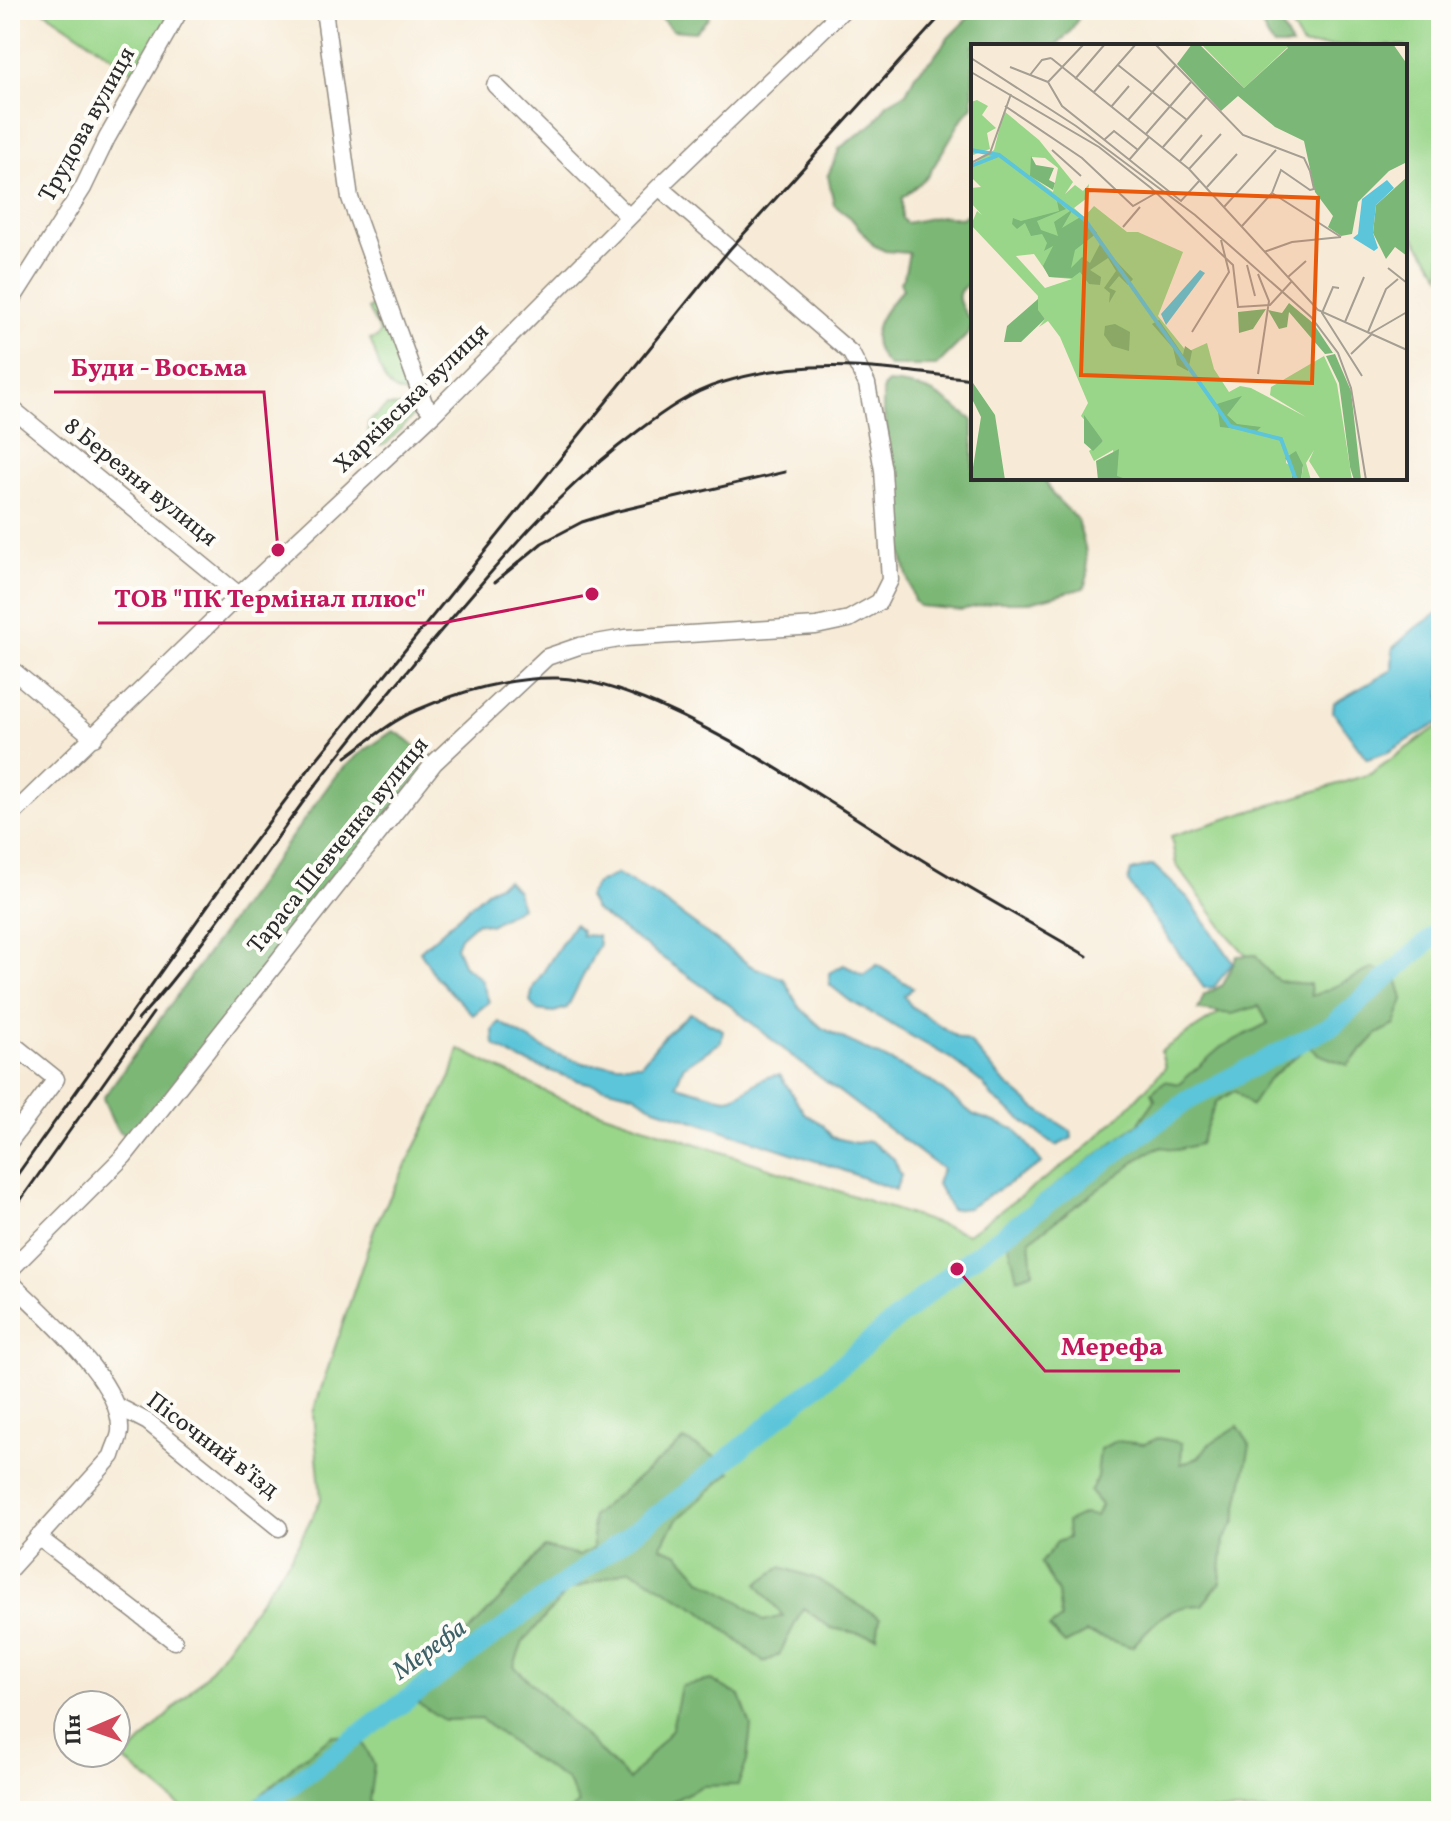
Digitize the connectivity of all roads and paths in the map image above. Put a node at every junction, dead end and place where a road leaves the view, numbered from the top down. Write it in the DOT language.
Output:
graph roads {
  1 [pos="180,10"];
  2 [pos="324,10"];
  3 [pos="843,10"];
  4 [pos="495,85"];
  5 [pos="659,187"];
  6 [pos="629,217"];
  7 [pos="10,303"];
  8 [pos="10,407"];
  9 [pos="433,414"];
  10 [pos="239,595"];
  11 [pos="10,668"];
  12 [pos="94,738"];
  13 [pos="10,817"];
  14 [pos="10,1042"];
  15 [pos="10,1141"];
  16 [pos="10,1270"];
  17 [pos="10,1281"];
  18 [pos="115,1405"];
  19 [pos="279,1528"];
  20 [pos="38,1537"];
  21 [pos="10,1569"];
  22 [pos="174,1641"];
  1 -- 7 [label="street, Трудова вулиця"];
  2 -- 9 [label="street"];
  3 -- 5 [label="street, Харківська вулиця"];
  4 -- 6 [label="street"];
  5 -- 6 [label="street, Харківська вулиця"];
  5 -- 16 [label="street, Тараса Шевченка вулиця"];
  6 -- 9 [label="street, Харківська вулиця"];
  8 -- 10 [label="street, 8 Березня вулиця"];
  9 -- 10 [label="street, Харківська вулиця"];
  10 -- 12 [label="street, Харківська вулиця"];
  11 -- 12 [label="street"];
  12 -- 13 [label="street, Харківська вулиця"];
  14 -- 15 [label="street"];
  17 -- 18 [label="street"];
  18 -- 19 [label="street, Пісочний в’їзд"];
  18 -- 20 [label="street"];
  20 -- 21 [label="street"];
  20 -- 22 [label="street"];
}
